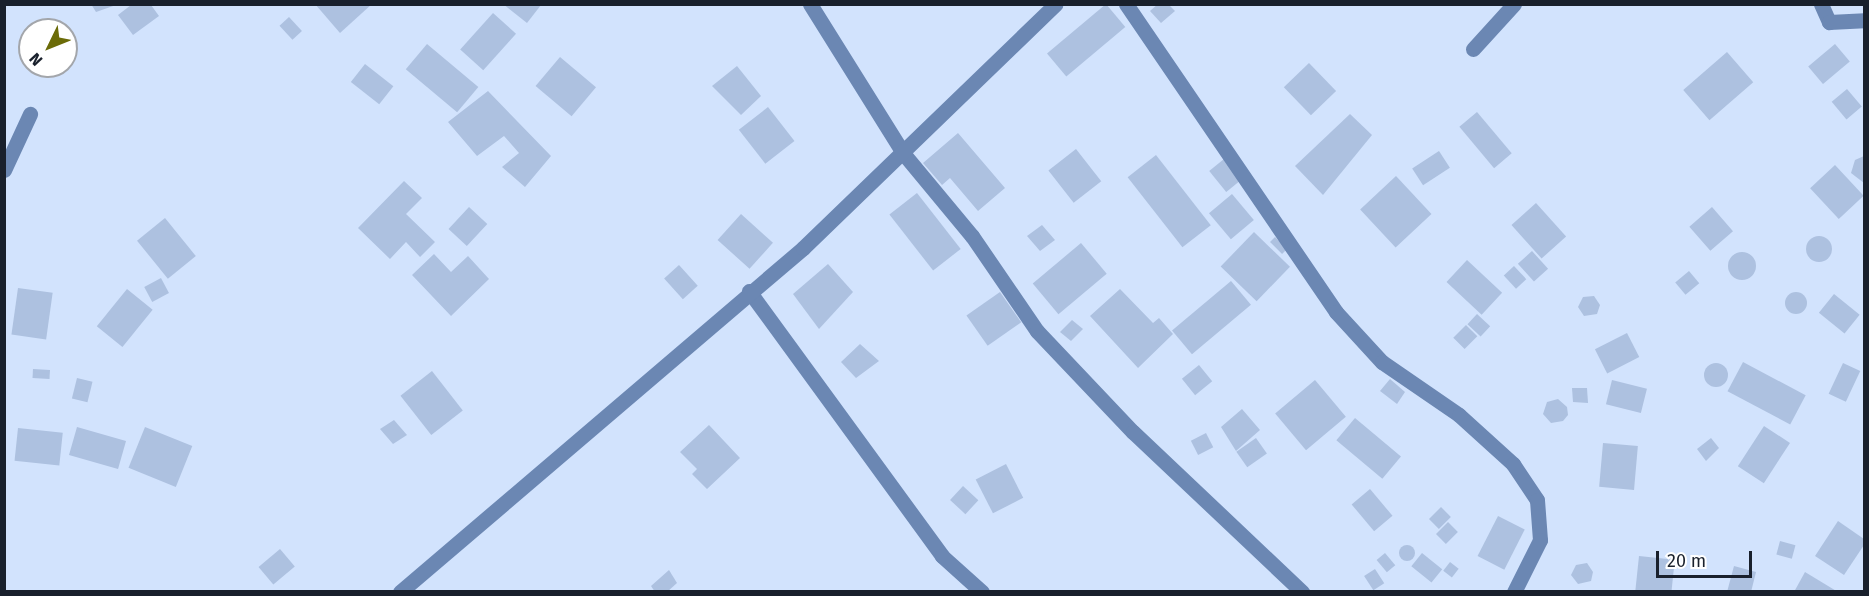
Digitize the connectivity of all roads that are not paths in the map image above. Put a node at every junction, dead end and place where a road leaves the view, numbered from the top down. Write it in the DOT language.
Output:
graph roads {
  1 [pos="810,4"];
  2 [pos="1056,4"];
  3 [pos="1126,4"];
  4 [pos="1514,4"];
  5 [pos="1821,4"];
  6 [pos="1864,20"];
  7 [pos="1473,49"];
  8 [pos="30,114"];
  9 [pos="903,153"];
  10 [pos="4,170"];
  11 [pos="749,291"];
  12 [pos="400,591"];
  13 [pos="982,591"];
  14 [pos="1302,591"];
  15 [pos="1514,591"];
  1 -- 9 [label="street"];
  2 -- 9 [label="street"];
  3 -- 15 [label="street"];
  4 -- 7 [label="street"];
  5 -- 6 [label="street"];
  8 -- 10 [label="street"];
  9 -- 11 [label="street"];
  9 -- 14 [label="street"];
  11 -- 12 [label="street"];
  11 -- 13 [label="street"];
}
